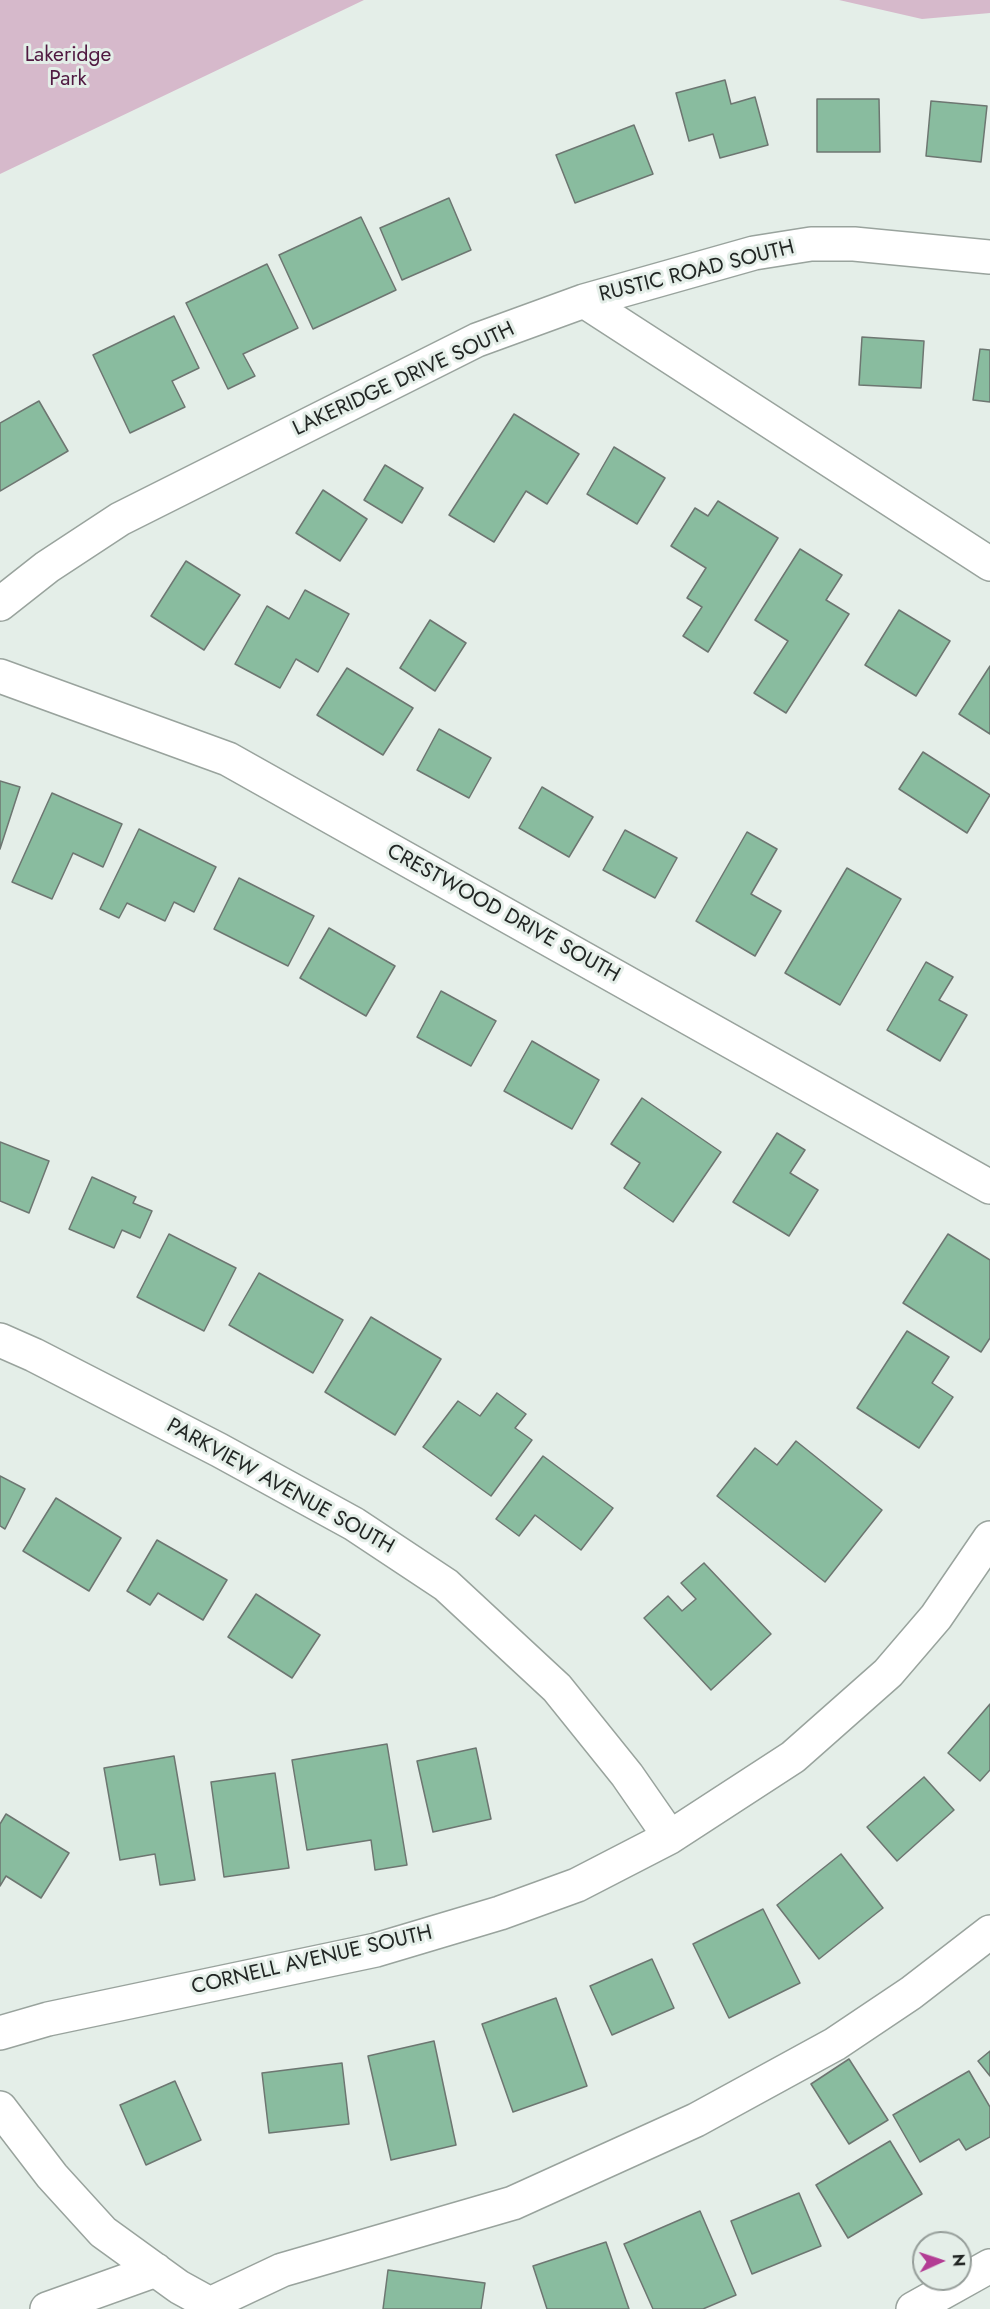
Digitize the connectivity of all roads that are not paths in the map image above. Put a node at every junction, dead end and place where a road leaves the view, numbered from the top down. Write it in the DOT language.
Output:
graph roads {
  1 [pos="990,258"];
  2 [pos="584,301"];
  3 [pos="990,564"];
  4 [pos="0,604"];
  5 [pos="0,676"];
  6 [pos="990,1187"];
  7 [pos="0,1340"];
  8 [pos="990,1538"];
  9 [pos="670,1837"];
  10 [pos="990,1932"];
  11 [pos="0,2032"];
  12 [pos="0,2108"];
  13 [pos="990,2266"];
  14 [pos="156,2270"];
  15 [pos="215,2307"];
  16 [pos="47,2309"];
  17 [pos="913,2309"];
  1 -- 2 [label="street, RUSTIC ROAD SOUTH"];
  2 -- 3 [label="street"];
  2 -- 4 [label="street, LAKERIDGE DRIVE SOUTH"];
  5 -- 6 [label="street, CRESTWOOD DRIVE SOUTH"];
  7 -- 9 [label="street, PARKVIEW AVENUE SOUTH"];
  8 -- 9 [label="street, CORNELL AVENUE SOUTH"];
  9 -- 11 [label="street, CORNELL AVENUE SOUTH"];
  10 -- 15 [label="street"];
  12 -- 14 [label="street"];
  13 -- 17 [label="street"];
  14 -- 15 [label="street"];
  14 -- 16 [label="street"];
}
